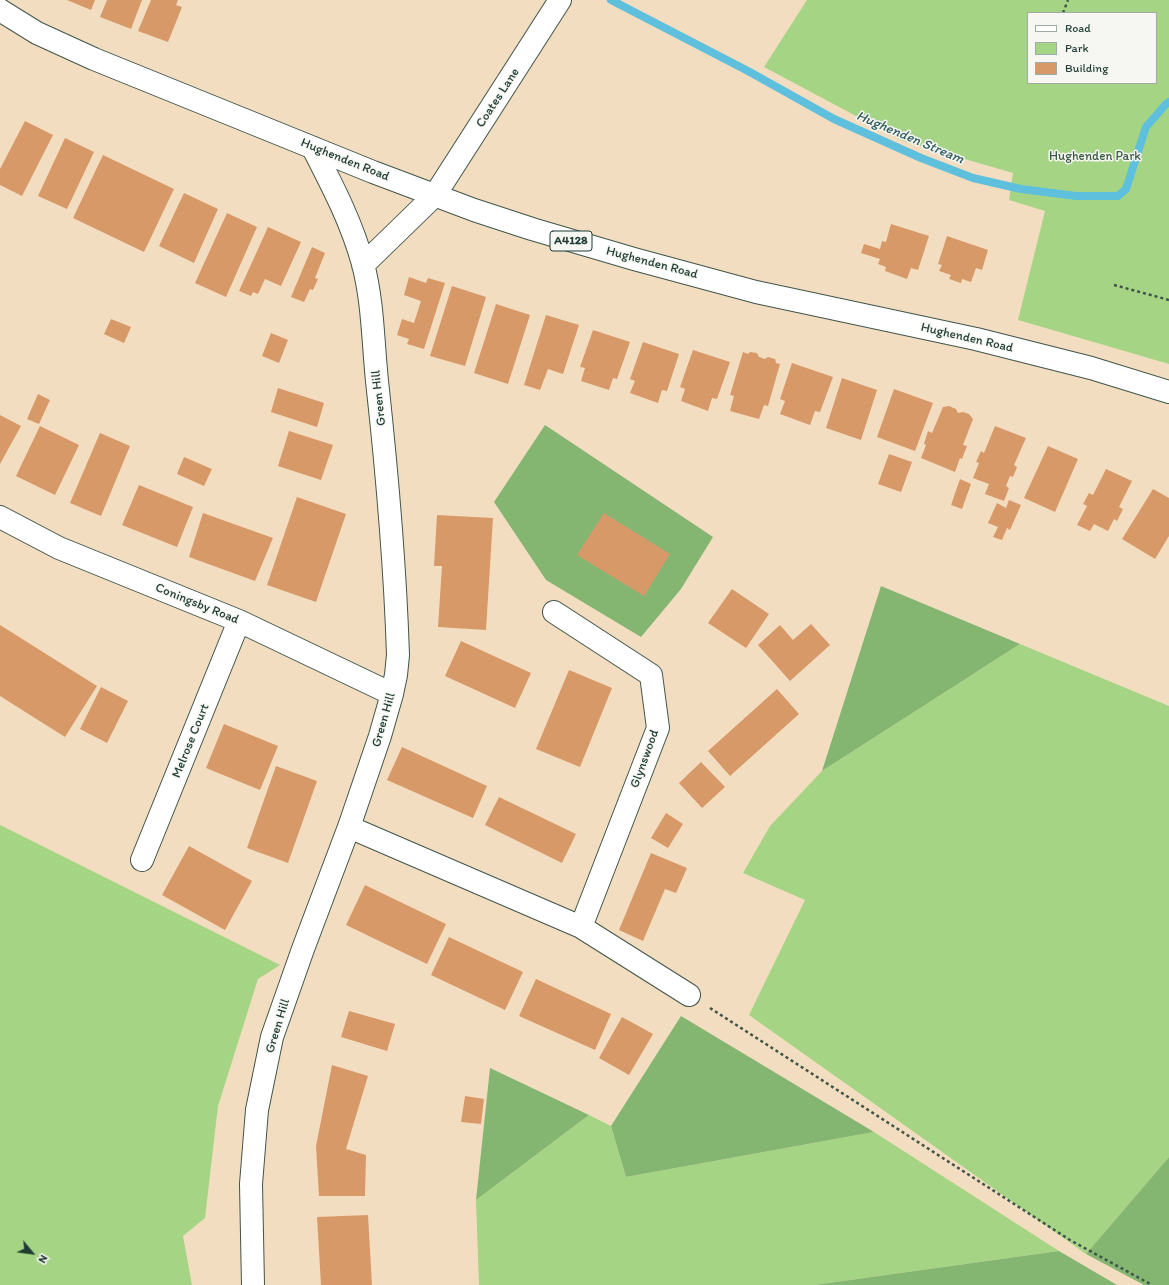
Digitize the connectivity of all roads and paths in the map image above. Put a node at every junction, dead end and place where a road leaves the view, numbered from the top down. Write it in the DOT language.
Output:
graph roads {
  1 [pos="560,0"];
  2 [pos="1068,0"];
  3 [pos="0,10"];
  4 [pos="1063,12"];
  5 [pos="313,148"];
  6 [pos="435,195"];
  7 [pos="363,265"];
  8 [pos="1114,286"];
  9 [pos="1169,300"];
  10 [pos="1169,392"];
  11 [pos="0,517"];
  12 [pos="554,612"];
  13 [pos="239,621"];
  14 [pos="392,694"];
  15 [pos="350,826"];
  16 [pos="142,860"];
  17 [pos="581,927"];
  18 [pos="689,995"];
  19 [pos="253,1285"];
  20 [pos="1152,1285"];
  1 -- 6 [label="street, Coates Lane"];
  2 -- 4 [label="path"];
  3 -- 5 [label="street, Hughenden Road / A4128"];
  5 -- 6 [label="street, Hughenden Road / A4128"];
  5 -- 7 [label="street, Green Hill"];
  6 -- 7 [label="street, Coates Lane"];
  6 -- 10 [label="street, Hughenden Road / A4128"];
  7 -- 14 [label="street, Green Hill"];
  8 -- 9 [label="path"];
  11 -- 13 [label="street, Coningsby Road"];
  12 -- 17 [label="street, Glynswood"];
  13 -- 14 [label="street, Coningsby Road"];
  13 -- 16 [label="street, Melrose Court"];
  14 -- 15 [label="street, Green Hill"];
  15 -- 17 [label="street"];
  15 -- 19 [label="street, Green Hill"];
  17 -- 18 [label="street"];
  18 -- 20 [label="path"];
}
